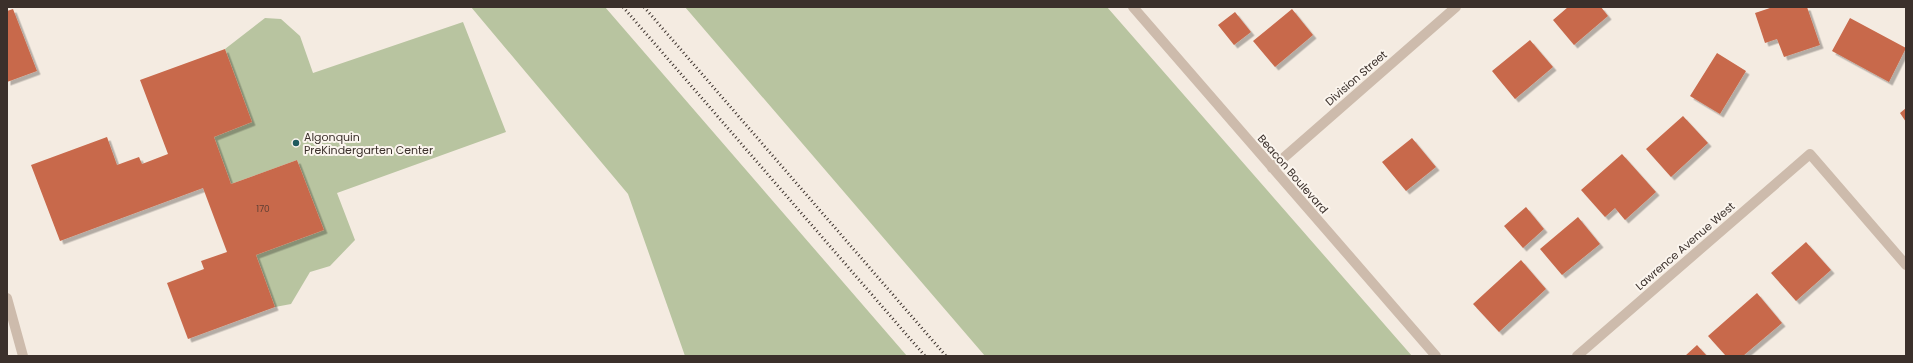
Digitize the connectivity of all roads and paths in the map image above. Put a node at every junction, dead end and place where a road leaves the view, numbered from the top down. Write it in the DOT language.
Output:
graph roads {
  1 [pos="1133,7"];
  2 [pos="1456,7"];
  3 [pos="1272,168"];
  4 [pos="1906,265"];
  5 [pos="7,298"];
  6 [pos="23,356"];
  7 [pos="1436,356"];
  8 [pos="1577,356"];
  1 -- 3 [label="street, Beacon Boulevard"];
  2 -- 3 [label="street, Division Street"];
  3 -- 7 [label="street, Beacon Boulevard"];
  4 -- 8 [label="street, Lawrence Avenue West"];
  5 -- 6 [label="street"];
}
